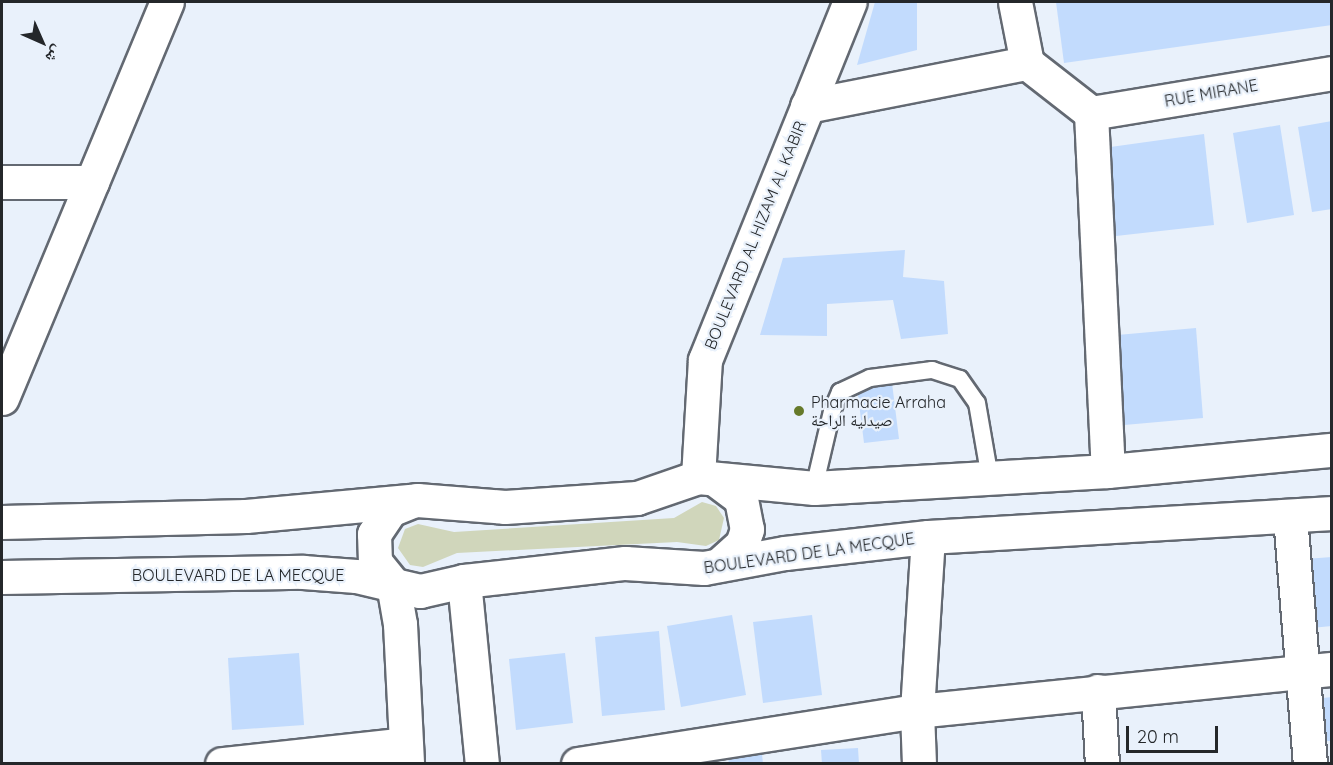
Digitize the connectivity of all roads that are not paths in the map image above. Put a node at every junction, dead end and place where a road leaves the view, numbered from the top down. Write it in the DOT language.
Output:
graph roads {
  1 [pos="167,2"];
  2 [pos="850,2"];
  3 [pos="1014,2"];
  4 [pos="1027,63"];
  5 [pos="1332,73"];
  6 [pos="807,105"];
  7 [pos="1091,113"];
  8 [pos="2,182"];
  9 [pos="92,182"];
  10 [pos="2,398"];
  11 [pos="1332,450"];
  12 [pos="1108,471"];
  13 [pos="707,478"];
  14 [pos="990,478"];
  15 [pos="814,488"];
  16 [pos="417,500"];
  17 [pos="1332,513"];
  18 [pos="1290,516"];
  19 [pos="2,522"];
  20 [pos="928,537"];
  21 [pos="719,565"];
  22 [pos="2,577"];
  23 [pos="464,581"];
  24 [pos="393,584"];
  25 [pos="1317,670"];
  26 [pos="1098,691"];
  27 [pos="917,711"];
  28 [pos="406,754"];
  29 [pos="222,764"];
  30 [pos="482,764"];
  31 [pos="578,764"];
  32 [pos="919,764"];
  33 [pos="1102,764"];
  34 [pos="1310,764"];
  1 -- 9 [label="street"];
  2 -- 6 [label="street, BOULEVARD AL HIZAM AL KABIR"];
  3 -- 4 [label="street"];
  4 -- 6 [label="street"];
  4 -- 7 [label="street"];
  5 -- 7 [label="street, RUE MIRANE"];
  6 -- 13 [label="street, BOULEVARD AL HIZAM AL KABIR"];
  7 -- 12 [label="street"];
  8 -- 9 [label="street"];
  9 -- 10 [label="street"];
  11 -- 12 [label="street"];
  12 -- 14 [label="street"];
  13 -- 15 [label="street"];
  13 -- 16 [label="street"];
  13 -- 21 [label="street"];
  14 -- 15 [label="street"];
  14 -- 15 [label="lane"];
  16 -- 19 [label="street"];
  16 -- 24 [label="street"];
  17 -- 18 [label="street, BOULEVARD DE LA MECQUE"];
  18 -- 20 [label="street, BOULEVARD DE LA MECQUE"];
  18 -- 25 [label="street"];
  20 -- 21 [label="street, BOULEVARD DE LA MECQUE"];
  20 -- 27 [label="street"];
  21 -- 23 [label="street, BOULEVARD DE LA MECQUE"];
  22 -- 24 [label="street, BOULEVARD DE LA MECQUE"];
  23 -- 24 [label="street, BOULEVARD DE LA MECQUE"];
  23 -- 30 [label="street"];
  24 -- 28 [label="street"];
  25 -- 26 [label="street"];
  25 -- 34 [label="street"];
  26 -- 27 [label="street"];
  26 -- 33 [label="street"];
  27 -- 31 [label="street"];
  27 -- 32 [label="street"];
  28 -- 29 [label="street"];
}
